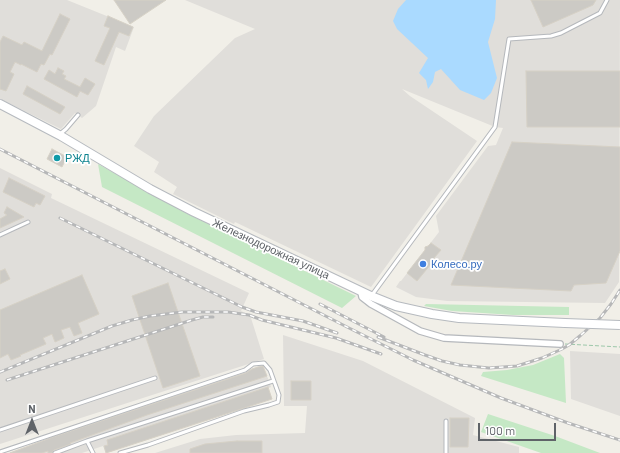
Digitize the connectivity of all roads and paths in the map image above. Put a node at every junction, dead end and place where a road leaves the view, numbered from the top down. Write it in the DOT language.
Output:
graph roads {
  1 [pos="607,0"];
  2 [pos="0,104"];
  3 [pos="78,115"];
  4 [pos="58,134"];
  5 [pos="28,222"];
  6 [pos="0,235"];
  7 [pos="361,292"];
  8 [pos="371,296"];
  9 [pos="620,325"];
  10 [pos="560,344"];
  11 [pos="620,347"];
  12 [pos="154,378"];
  13 [pos="273,380"];
  14 [pos="446,421"];
  15 [pos="0,430"];
  16 [pos="87,441"];
  17 [pos="0,452"];
  18 [pos="55,453"];
  19 [pos="94,453"];
  20 [pos="120,453"];
  21 [pos="446,453"];
  1 -- 8 [label="lane"];
  2 -- 4 [label="main road, Железнодорожная улица"];
  3 -- 4 [label="lane"];
  4 -- 7 [label="main road, Железнодорожная улица"];
  5 -- 6 [label="lane"];
  7 -- 8 [label="main road, Железнодорожная улица"];
  7 -- 10 [label="street"];
  8 -- 9 [label="main road, Железнодорожная улица, bridge"];
  10 -- 11 [label="path"];
  12 -- 15 [label="lane"];
  13 -- 16 [label="lane"];
  13 -- 17 [label="lane"];
  13 -- 20 [label="lane"];
  14 -- 21 [label="lane"];
  16 -- 18 [label="lane"];
  16 -- 19 [label="lane"];
}
